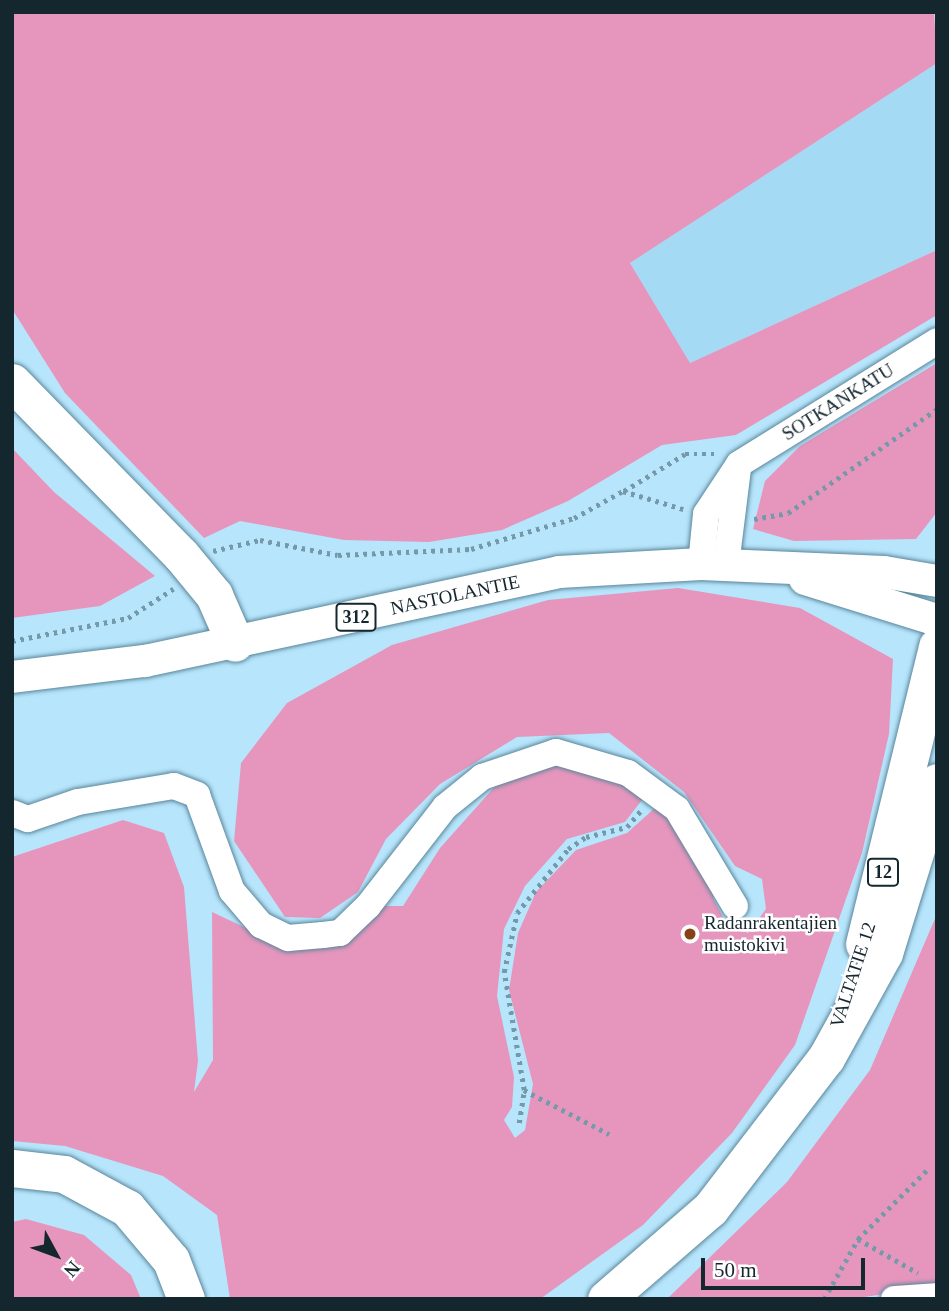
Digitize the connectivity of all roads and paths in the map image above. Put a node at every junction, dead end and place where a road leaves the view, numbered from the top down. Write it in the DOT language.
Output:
graph roads {
  1 [pos="937,341"];
  2 [pos="12,382"];
  3 [pos="937,408"];
  4 [pos="739,464"];
  5 [pos="623,491"];
  6 [pos="718,516"];
  7 [pos="201,559"];
  8 [pos="713,565"];
  9 [pos="777,569"];
  10 [pos="937,581"];
  11 [pos="178,585"];
  12 [pos="937,620"];
  13 [pos="12,640"];
  14 [pos="235,643"];
  15 [pos="937,646"];
  16 [pos="12,677"];
  17 [pos="937,782"];
  18 [pos="655,792"];
  19 [pos="12,813"];
  20 [pos="736,905"];
  21 [pos="826,1058"];
  22 [pos="524,1090"];
  23 [pos="519,1123"];
  24 [pos="609,1134"];
  25 [pos="12,1168"];
  26 [pos="929,1168"];
  27 [pos="858,1239"];
  28 [pos="931,1286"];
  29 [pos="186,1299"];
  30 [pos="606,1299"];
  31 [pos="824,1299"];
  32 [pos="894,1299"];
  1 -- 4 [label="street, SOTKANKATU"];
  2 -- 14 [label="highway"];
  3 -- 6 [label="path"];
  4 -- 5 [label="path"];
  4 -- 6 [label="street"];
  5 -- 6 [label="path"];
  5 -- 7 [label="path"];
  6 -- 8 [label="street"];
  8 -- 9 [label="main road, NASTOLANTIE / 312"];
  8 -- 14 [label="main road, NASTOLANTIE / 312"];
  9 -- 10 [label="main road, NASTOLANTIE / 312"];
  9 -- 12 [label="main road, NASTOLANTIE / 312"];
  11 -- 13 [label="path"];
  14 -- 16 [label="main road, NASTOLANTIE / 312"];
  15 -- 21 [label="highway, VALTATIE 12 / 12"];
  17 -- 21 [label="highway, VALTATIE 12 / 12"];
  18 -- 19 [label="street"];
  18 -- 20 [label="street"];
  18 -- 22 [label="path"];
  21 -- 30 [label="highway, VALTATIE 12 / 12"];
  22 -- 23 [label="path"];
  22 -- 24 [label="path"];
  25 -- 29 [label="highway"];
  26 -- 27 [label="path"];
  27 -- 28 [label="path"];
  27 -- 31 [label="path"];
  28 -- 32 [label="street"];
}
